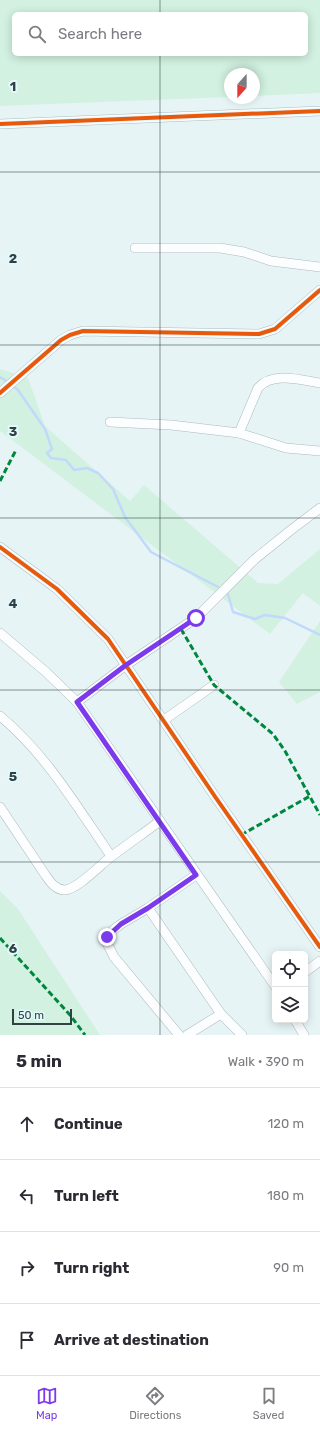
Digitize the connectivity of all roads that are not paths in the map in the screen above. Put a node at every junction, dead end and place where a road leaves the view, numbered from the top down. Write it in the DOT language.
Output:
graph roads {
  1 [pos="320,111"];
  2 [pos="0,124"];
  3 [pos="135,248"];
  4 [pos="320,267"];
  5 [pos="320,290"];
  6 [pos="320,383"];
  7 [pos="3,391"];
  8 [pos="110,422"];
  9 [pos="239,433"];
  10 [pos="320,451"];
  11 [pos="320,508"];
  12 [pos="0,547"];
  13 [pos="0,633"];
  14 [pos="126,665"];
  15 [pos="214,685"];
  16 [pos="77,702"];
  17 [pos="0,716"];
  18 [pos="164,720"];
  19 [pos="0,807"];
  20 [pos="160,821"];
  21 [pos="111,856"];
  22 [pos="196,875"];
  23 [pos="148,908"];
  24 [pos="320,947"];
  25 [pos="320,961"];
  26 [pos="308,970"];
  27 [pos="272,982"];
  28 [pos="221,1014"];
  29 [pos="297,1023"];
  30 [pos="178,1035"];
  31 [pos="187,1035"];
  32 [pos="242,1035"];
  33 [pos="304,1035"];
  1 -- 2 [label="street"];
  3 -- 4 [label="street"];
  5 -- 7 [label="street"];
  6 -- 9 [label="street"];
  8 -- 9 [label="street"];
  9 -- 10 [label="street"];
  11 -- 14 [label="street"];
  12 -- 14 [label="street"];
  13 -- 16 [label="street"];
  14 -- 16 [label="street"];
  14 -- 18 [label="street"];
  15 -- 18 [label="street"];
  16 -- 20 [label="street"];
  17 -- 21 [label="street"];
  18 -- 24 [label="street"];
  19 -- 21 [label="street"];
  20 -- 21 [label="street"];
  20 -- 22 [label="street"];
  22 -- 23 [label="street"];
  22 -- 27 [label="street"];
  23 -- 28 [label="street"];
  23 -- 30 [label="street"];
  25 -- 26 [label="street"];
  28 -- 31 [label="street"];
  28 -- 32 [label="street"];
  29 -- 33 [label="street"];
}
